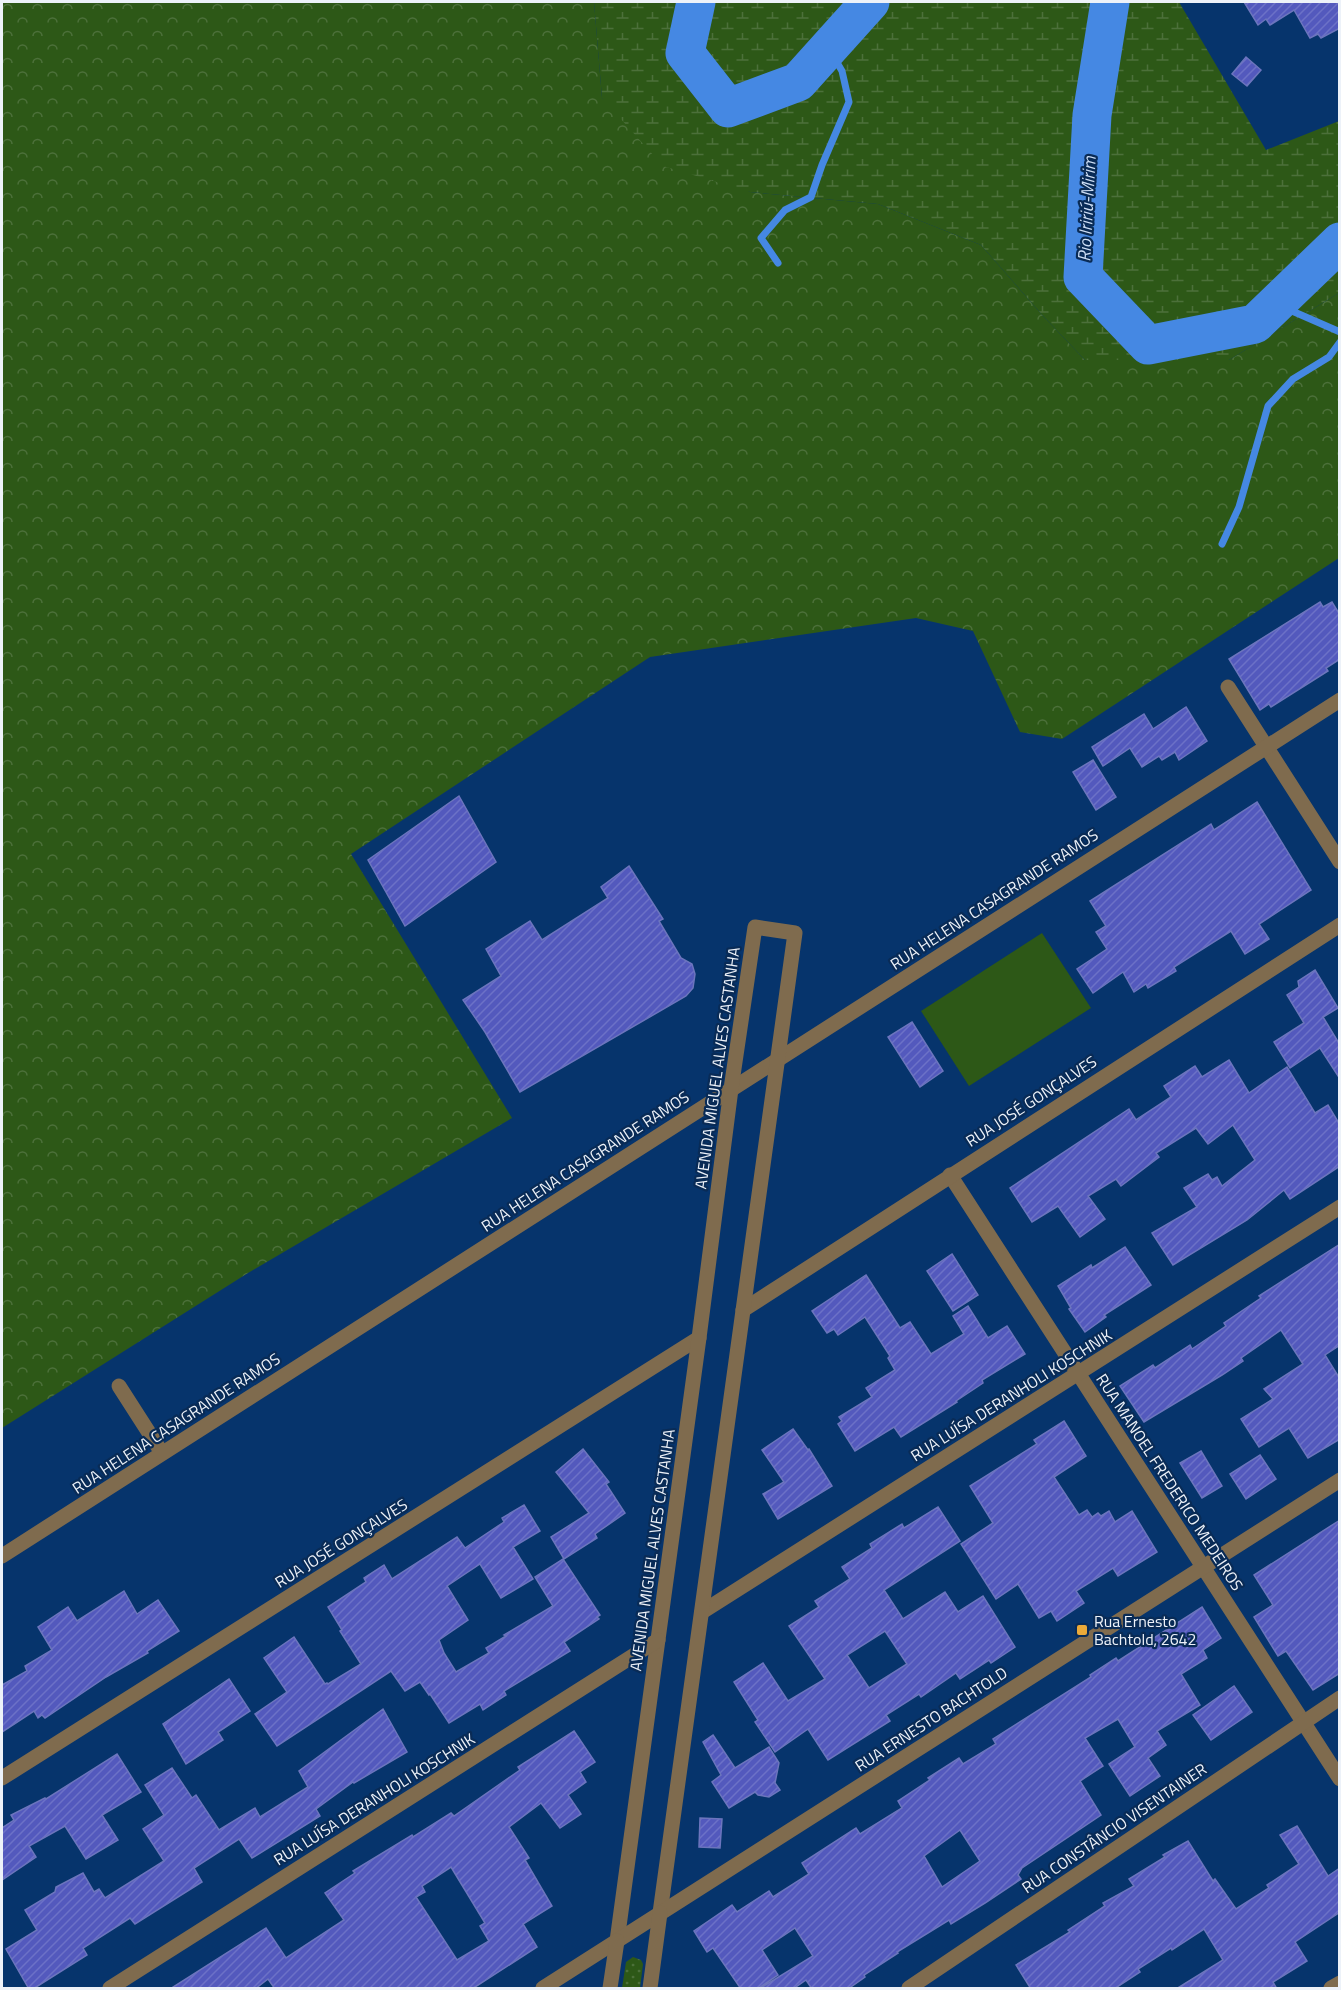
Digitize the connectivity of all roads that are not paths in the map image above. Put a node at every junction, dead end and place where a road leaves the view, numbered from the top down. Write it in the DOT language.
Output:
graph roads {
  1 [pos="1228,687"];
  2 [pos="1340,700"];
  3 [pos="1266,747"];
  4 [pos="1340,862"];
  5 [pos="1340,925"];
  6 [pos="777,1060"];
  7 [pos="731,1089"];
  8 [pos="950,1175"];
  9 [pos="1340,1207"];
  10 [pos="743,1310"];
  11 [pos="699,1338"];
  12 [pos="1078,1374"];
  13 [pos="119,1386"];
  14 [pos="162,1453"];
  15 [pos="1340,1480"];
  16 [pos="2,1556"];
  17 [pos="1203,1567"];
  18 [pos="702,1612"];
  19 [pos="658,1640"];
  20 [pos="1340,1698"];
  21 [pos="1303,1723"];
  22 [pos="2,1779"];
  23 [pos="1340,1779"];
  24 [pos="660,1913"];
  25 [pos="617,1941"];
  26 [pos="1340,1983"];
  27 [pos="110,1989"];
  28 [pos="543,1989"];
  29 [pos="610,1989"];
  30 [pos="650,1989"];
  31 [pos="909,1989"];
  32 [pos="1331,1989"];
  1 -- 3 [label="street"];
  2 -- 3 [label="street, RUA HELENA CASAGRANDE RAMOS"];
  3 -- 4 [label="street"];
  3 -- 6 [label="street, RUA HELENA CASAGRANDE RAMOS"];
  5 -- 8 [label="street, RUA JOSÉ GONÇALVES"];
  6 -- 7 [label="street, RUA HELENA CASAGRANDE RAMOS"];
  6 -- 7 [label="street, AVENIDA MIGUEL ALVES CASTANHA"];
  6 -- 10 [label="street, AVENIDA MIGUEL ALVES CASTANHA"];
  7 -- 11 [label="street, AVENIDA MIGUEL ALVES CASTANHA"];
  7 -- 14 [label="street, RUA HELENA CASAGRANDE RAMOS"];
  8 -- 10 [label="street, RUA JOSÉ GONÇALVES"];
  8 -- 12 [label="street, RUA MANOEL FREDERICO MEDEIROS"];
  9 -- 12 [label="street, RUA LUÍSA DERANHOLI KOSCHNIK"];
  10 -- 18 [label="street, AVENIDA MIGUEL ALVES CASTANHA"];
  11 -- 19 [label="street, AVENIDA MIGUEL ALVES CASTANHA"];
  11 -- 22 [label="street, RUA JOSÉ GONÇALVES"];
  12 -- 17 [label="street, RUA MANOEL FREDERICO MEDEIROS"];
  12 -- 18 [label="street, RUA LUÍSA DERANHOLI KOSCHNIK"];
  13 -- 14 [label="street"];
  14 -- 16 [label="street, RUA HELENA CASAGRANDE RAMOS"];
  15 -- 17 [label="street, RUA ERNESTO BACHTOLD"];
  17 -- 21 [label="street, RUA MANOEL FREDERICO MEDEIROS"];
  17 -- 24 [label="street, RUA ERNESTO BACHTOLD"];
  18 -- 24 [label="street, AVENIDA MIGUEL ALVES CASTANHA"];
  19 -- 25 [label="street, AVENIDA MIGUEL ALVES CASTANHA"];
  19 -- 27 [label="street, RUA LUÍSA DERANHOLI KOSCHNIK"];
  20 -- 21 [label="street, RUA CONSTÂNCIO VISENTAINER"];
  21 -- 23 [label="street, RUA MANOEL FREDERICO MEDEIROS"];
  21 -- 31 [label="street, RUA CONSTÂNCIO VISENTAINER"];
  24 -- 25 [label="street, RUA ERNESTO BACHTOLD"];
  24 -- 30 [label="street, AVENIDA MIGUEL ALVES CASTANHA"];
  25 -- 28 [label="street, RUA ERNESTO BACHTOLD"];
  25 -- 29 [label="street, AVENIDA MIGUEL ALVES CASTANHA"];
  26 -- 32 [label="street"];
}
